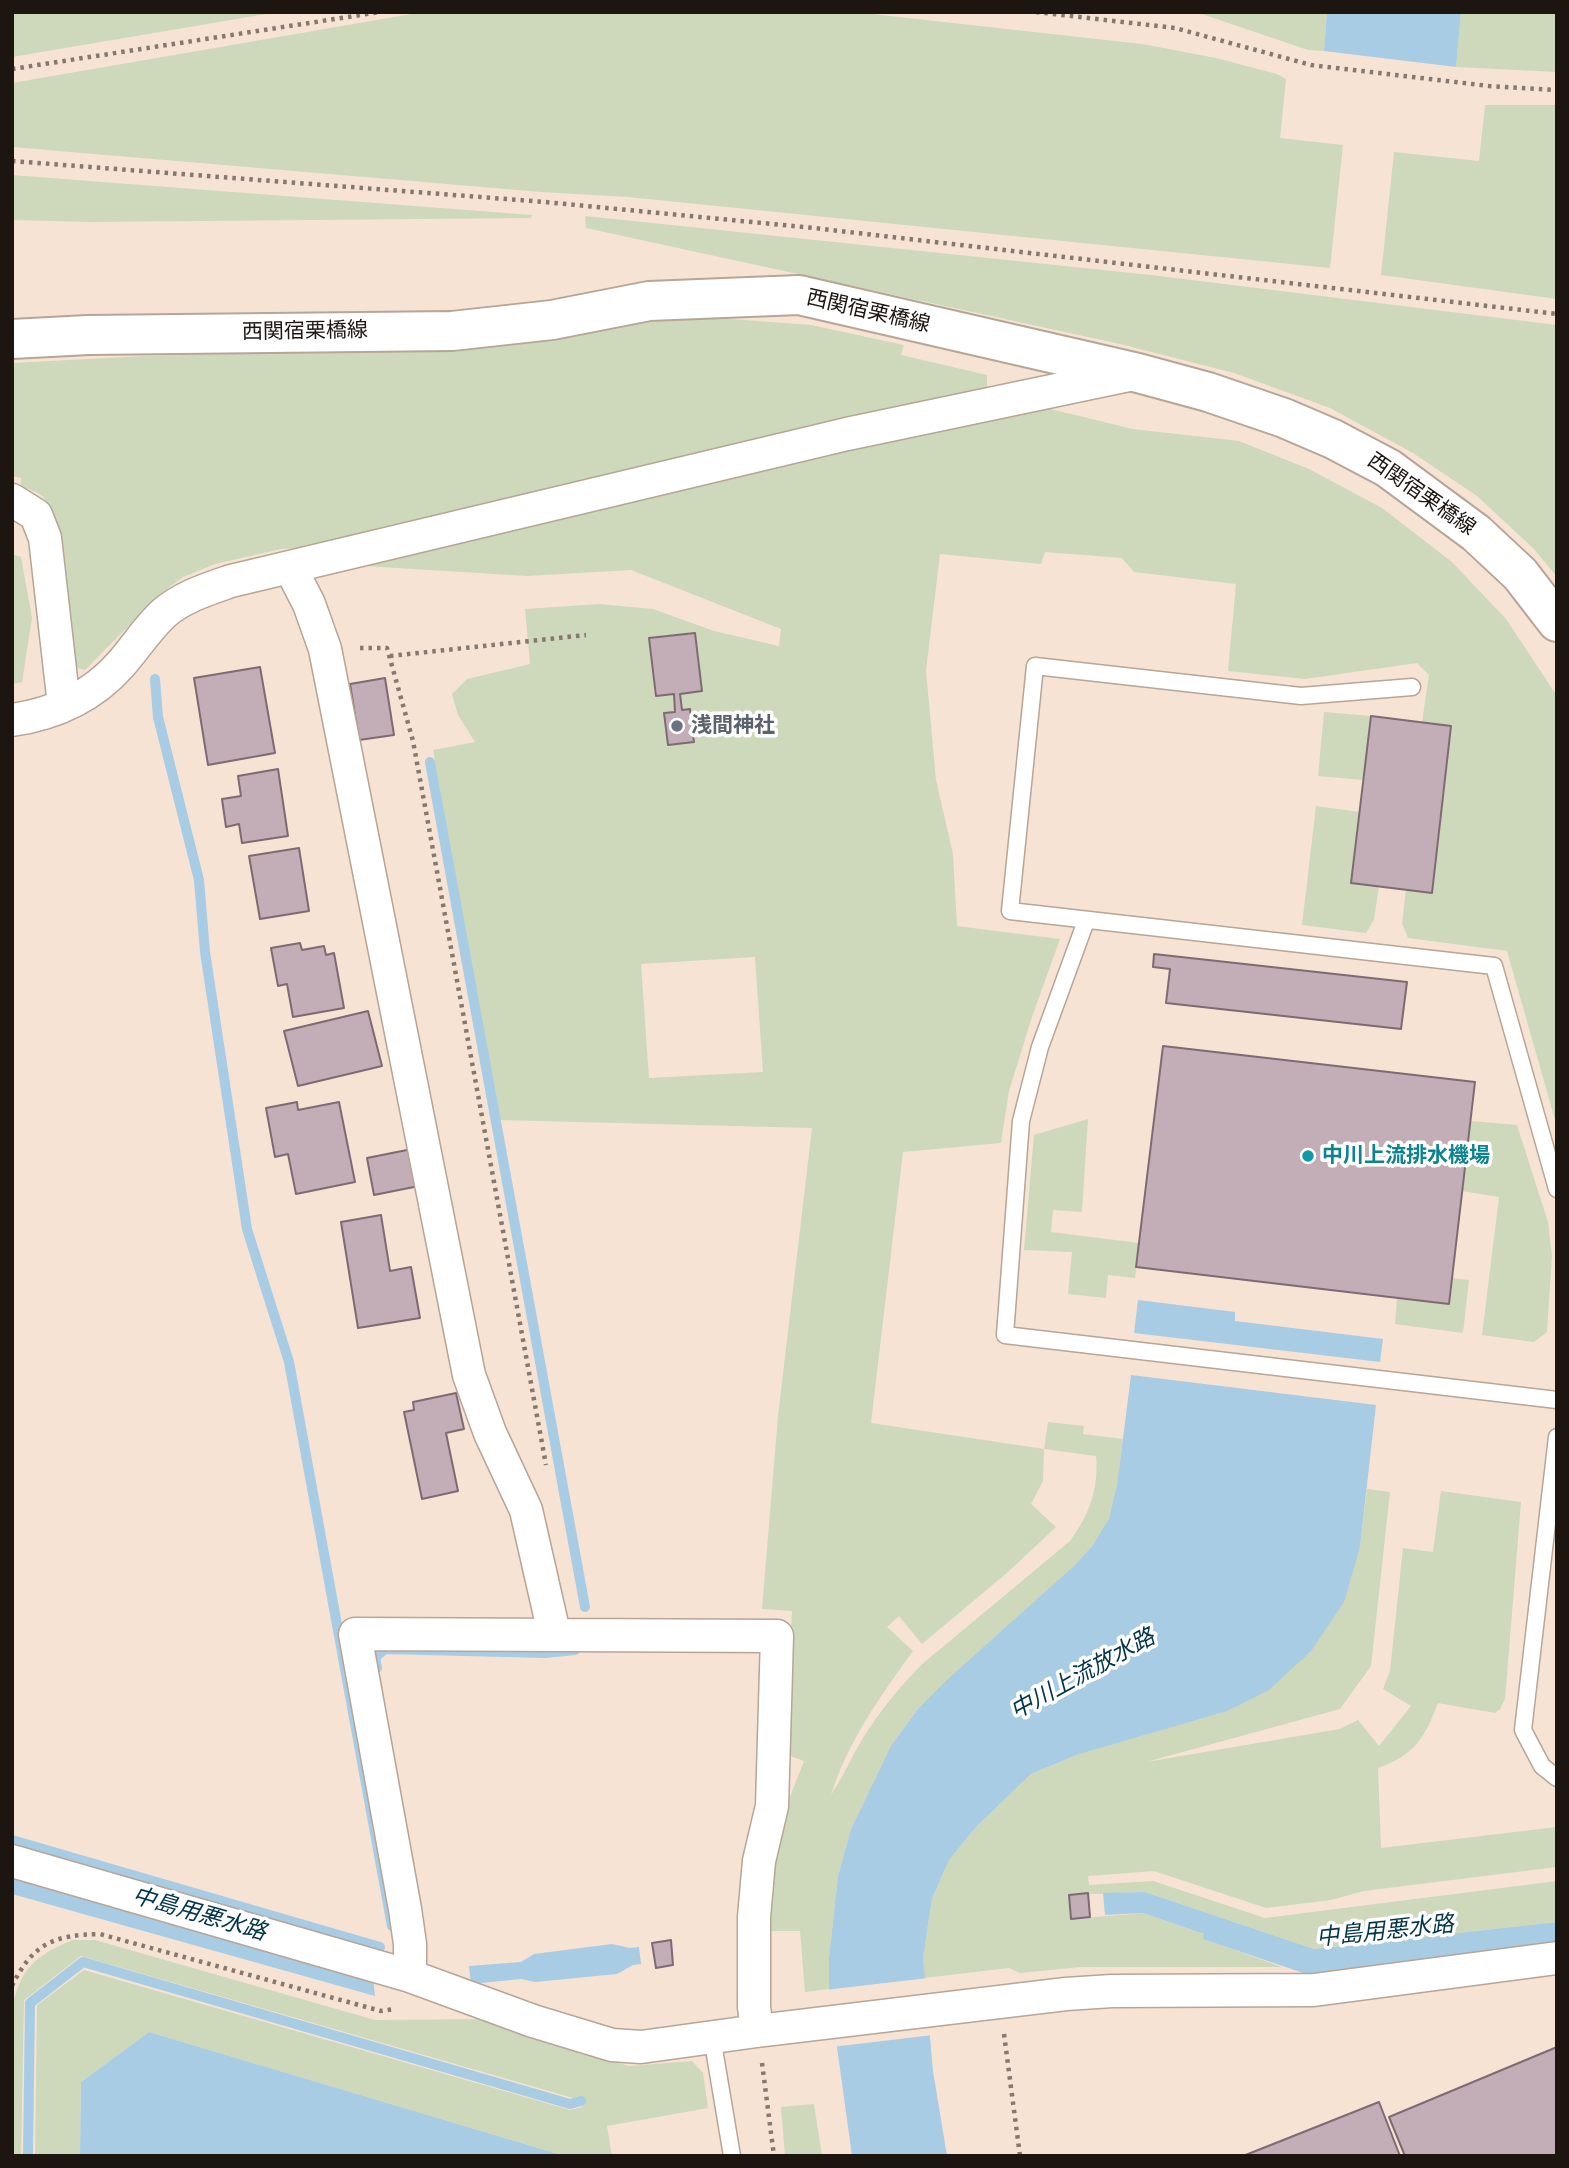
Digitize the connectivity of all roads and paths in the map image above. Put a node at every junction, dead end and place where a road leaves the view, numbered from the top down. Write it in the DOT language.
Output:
graph roads {
  1 [pos="380,12"];
  2 [pos="1036,12"];
  3 [pos="12,69"];
  4 [pos="1557,90"];
  5 [pos="12,161"];
  6 [pos="1557,314"];
  7 [pos="12,339"];
  8 [pos="1138,373"];
  9 [pos="12,500"];
  10 [pos="290,567"];
  11 [pos="1557,622"];
  12 [pos="586,635"];
  13 [pos="325,649"];
  14 [pos="390,656"];
  15 [pos="1412,687"];
  16 [pos="64,705"];
  17 [pos="12,720"];
  18 [pos="1086,922"];
  19 [pos="1557,1189"];
  20 [pos="1557,1400"];
  21 [pos="1557,1437"];
  22 [pos="547,1469"];
  23 [pos="554,1633"];
  24 [pos="1557,1778"];
  25 [pos="12,1861"];
  26 [pos="1557,1958"];
  27 [pos="410,1976"];
  28 [pos="12,1986"];
  29 [pos="1000,2002"];
  30 [pos="757,2031"];
  31 [pos="712,2037"];
  32 [pos="732,2156"];
  33 [pos="774,2156"];
  34 [pos="1020,2156"];
  1 -- 3 [label="path"];
  2 -- 4 [label="path"];
  5 -- 6 [label="path"];
  7 -- 8 [label="main road, 西関宿栗橋線"];
  8 -- 10 [label="street"];
  8 -- 11 [label="main road, 西関宿栗橋線"];
  9 -- 16 [label="street"];
  10 -- 13 [label="street"];
  10 -- 16 [label="street"];
  12 -- 14 [label="path"];
  13 -- 14 [label="path"];
  13 -- 23 [label="street"];
  14 -- 22 [label="path"];
  15 -- 18 [label="lane"];
  16 -- 17 [label="street"];
  18 -- 19 [label="lane"];
  18 -- 20 [label="lane"];
  21 -- 24 [label="lane"];
  23 -- 27 [label="street"];
  23 -- 30 [label="street"];
  25 -- 27 [label="street"];
  26 -- 29 [label="street"];
  27 -- 28 [label="path"];
  27 -- 31 [label="street"];
  29 -- 30 [label="street"];
  29 -- 34 [label="path"];
  30 -- 31 [label="street"];
  30 -- 33 [label="path"];
  31 -- 32 [label="lane"];
}
